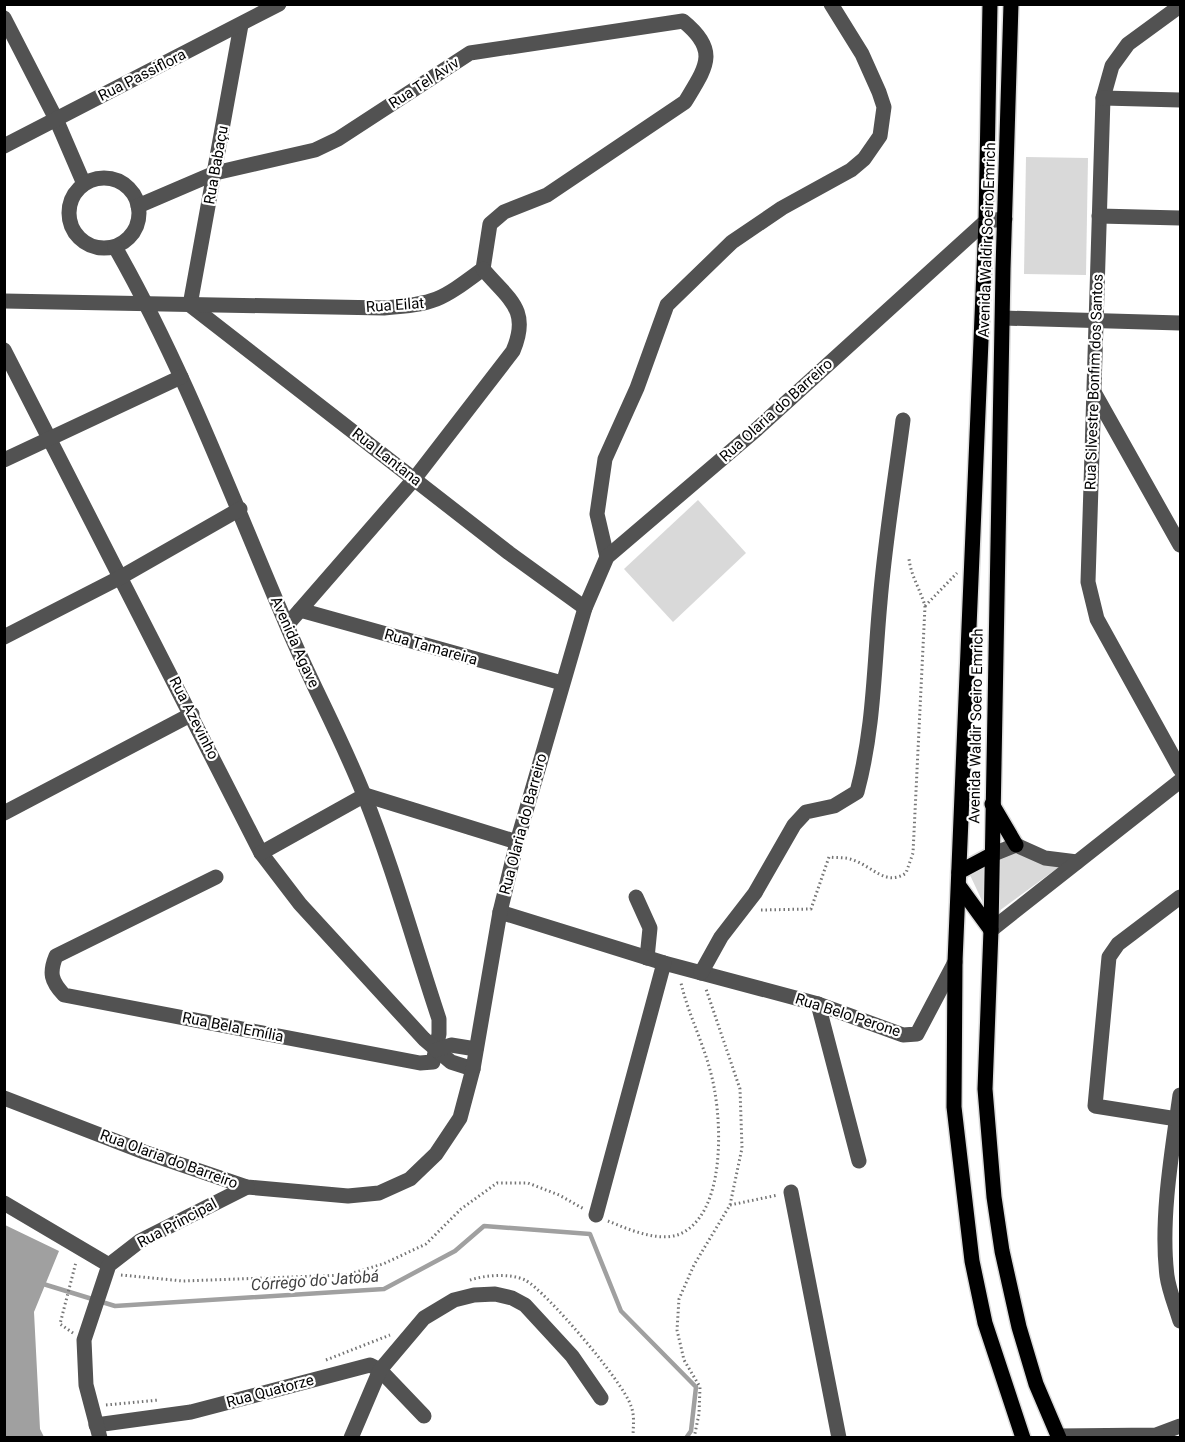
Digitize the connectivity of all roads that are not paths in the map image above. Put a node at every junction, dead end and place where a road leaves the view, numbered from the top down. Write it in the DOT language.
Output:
graph roads {
  1 [pos="279,4"];
  2 [pos="831,4"];
  3 [pos="990,4"];
  4 [pos="1011,4"];
  5 [pos="1180,6"];
  6 [pos="4,18"];
  7 [pos="241,25"];
  8 [pos="1103,98"];
  9 [pos="1180,100"];
  10 [pos="56,119"];
  11 [pos="4,146"];
  12 [pos="215,173"];
  13 [pos="84,184"];
  14 [pos="138,206"];
  15 [pos="1099,216"];
  16 [pos="1180,218"];
  17 [pos="1005,219"];
  18 [pos="986,221"];
  19 [pos="115,247"];
  20 [pos="483,269"];
  21 [pos="4,301"];
  22 [pos="147,304"];
  23 [pos="190,304"];
  24 [pos="1003,318"];
  25 [pos="1095,321"];
  26 [pos="1180,323"];
  27 [pos="4,350"];
  28 [pos="181,377"];
  29 [pos="1094,392"];
  30 [pos="903,420"];
  31 [pos="51,438"];
  32 [pos="4,460"];
  33 [pos="415,478"];
  34 [pos="240,509"];
  35 [pos="1180,545"];
  36 [pos="607,557"];
  37 [pos="122,577"];
  38 [pos="585,608"];
  39 [pos="300,610"];
  40 [pos="287,626"];
  41 [pos="4,637"];
  42 [pos="562,683"];
  43 [pos="192,714"];
  44 [pos="1180,769"];
  45 [pos="1180,781"];
  46 [pos="365,795"];
  47 [pos="992,803"];
  48 [pos="4,813"];
  49 [pos="517,842"];
  50 [pos="1016,845"];
  51 [pos="261,853"];
  52 [pos="991,855"];
  53 [pos="1077,862"];
  54 [pos="216,877"];
  55 [pos="959,879"];
  56 [pos="636,897"];
  57 [pos="1180,897"];
  58 [pos="500,912"];
  59 [pos="991,930"];
  60 [pos="647,958"];
  61 [pos="955,962"];
  62 [pos="670,965"];
  63 [pos="701,973"];
  64 [pos="818,1004"];
  65 [pos="476,1049"];
  66 [pos="436,1050"];
  67 [pos="473,1069"];
  68 [pos="1180,1095"];
  69 [pos="4,1098"];
  70 [pos="1177,1119"];
  71 [pos="859,1161"];
  72 [pos="1175,1171"];
  73 [pos="247,1187"];
  74 [pos="791,1192"];
  75 [pos="4,1203"];
  76 [pos="596,1215"];
  77 [pos="107,1273"];
  78 [pos="1174,1276"];
  79 [pos="1180,1321"];
  80 [pos="380,1370"];
  81 [pos="601,1398"];
  82 [pos="424,1416"];
  83 [pos="1180,1426"];
  84 [pos="98,1431"];
  85 [pos="351,1437"];
  86 [pos="839,1437"];
  87 [pos="1023,1437"];
  88 [pos="1058,1437"];
  1 -- 7 [label="street, Rua Passiflora"];
  2 -- 36 [label="street"];
  3 -- 18 [label="main road, Avenida Waldir Soeiro Emrich"];
  4 -- 17 [label="main road, Avenida Waldir Soeiro Emrich"];
  5 -- 8 [label="street, Rua Silvestre Bonfim dos Santos"];
  6 -- 10 [label="street"];
  7 -- 10 [label="street, Rua Passiflora"];
  7 -- 12 [label="street, Rua Babaçu"];
  8 -- 9 [label="street"];
  8 -- 15 [label="street, Rua Silvestre Bonfim dos Santos"];
  10 -- 11 [label="street, Rua Passiflora"];
  10 -- 13 [label="street"];
  12 -- 14 [label="street, Rua Tel Aviv"];
  12 -- 20 [label="street, Rua Tel Aviv"];
  12 -- 23 [label="street, Rua Babaçu"];
  13 -- 14 [label="street"];
  13 -- 19 [label="street"];
  14 -- 19 [label="street"];
  15 -- 16 [label="street"];
  15 -- 25 [label="street, Rua Silvestre Bonfim dos Santos"];
  17 -- 18 [label="street"];
  17 -- 24 [label="main road, Avenida Waldir Soeiro Emrich"];
  18 -- 36 [label="street, Rua Olaria do Barreiro"];
  18 -- 55 [label="main road, Avenida Waldir Soeiro Emrich"];
  19 -- 22 [label="street, Avenida Agave"];
  20 -- 23 [label="street, Rua Eilat"];
  20 -- 33 [label="street"];
  21 -- 22 [label="street, Rua Eilat"];
  22 -- 23 [label="street, Rua Eilat"];
  22 -- 28 [label="street, Avenida Agave"];
  23 -- 33 [label="street, Rua Lantana"];
  24 -- 25 [label="street"];
  24 -- 47 [label="main road, Avenida Waldir Soeiro Emrich"];
  25 -- 26 [label="street"];
  25 -- 29 [label="street, Rua Silvestre Bonfim dos Santos"];
  27 -- 31 [label="street, Rua Azevinho"];
  28 -- 31 [label="street"];
  28 -- 34 [label="street, Avenida Agave"];
  29 -- 35 [label="street"];
  29 -- 44 [label="street, Rua Silvestre Bonfim dos Santos"];
  30 -- 63 [label="street"];
  31 -- 32 [label="street"];
  31 -- 37 [label="street, Rua Azevinho"];
  33 -- 38 [label="street, Rua Lantana"];
  33 -- 39 [label="street"];
  34 -- 37 [label="street"];
  34 -- 40 [label="street, Avenida Agave"];
  36 -- 38 [label="street, Rua Olaria do Barreiro"];
  37 -- 41 [label="street"];
  37 -- 43 [label="street, Rua Azevinho"];
  38 -- 42 [label="street, Rua Olaria do Barreiro"];
  39 -- 40 [label="street"];
  39 -- 42 [label="street, Rua Tamareira"];
  40 -- 46 [label="street, Avenida Agave"];
  42 -- 49 [label="street, Rua Olaria do Barreiro"];
  43 -- 48 [label="street"];
  43 -- 51 [label="street, Rua Azevinho"];
  45 -- 53 [label="street"];
  46 -- 49 [label="street"];
  46 -- 51 [label="street"];
  46 -- 66 [label="street, Avenida Agave"];
  47 -- 50 [label="main road"];
  47 -- 52 [label="main road, Avenida Waldir Soeiro Emrich"];
  49 -- 58 [label="street, Rua Olaria do Barreiro"];
  50 -- 52 [label="street"];
  50 -- 53 [label="street"];
  51 -- 66 [label="street, Rua Azevinho"];
  52 -- 55 [label="main road"];
  52 -- 59 [label="main road, Avenida Waldir Soeiro Emrich"];
  53 -- 59 [label="street"];
  54 -- 66 [label="street, Rua Bela Emília"];
  55 -- 59 [label="main road"];
  55 -- 61 [label="main road, Avenida Waldir Soeiro Emrich"];
  56 -- 60 [label="street"];
  57 -- 70 [label="street"];
  58 -- 60 [label="street, Rua Belo Perone"];
  58 -- 65 [label="street, Rua Olaria do Barreiro"];
  59 -- 88 [label="main road, Avenida Waldir Soeiro Emrich"];
  60 -- 62 [label="street, Rua Belo Perone"];
  61 -- 64 [label="street, Rua Belo Perone"];
  61 -- 87 [label="main road, Avenida Waldir Soeiro Emrich"];
  62 -- 63 [label="street, Rua Belo Perone"];
  62 -- 76 [label="street"];
  63 -- 64 [label="street, Rua Belo Perone"];
  64 -- 71 [label="street"];
  65 -- 66 [label="street"];
  65 -- 67 [label="street, Rua Olaria do Barreiro"];
  66 -- 67 [label="street, Rua Azevinho"];
  67 -- 73 [label="street, Rua Olaria do Barreiro"];
  68 -- 70 [label="street"];
  69 -- 73 [label="street, Rua Olaria do Barreiro"];
  70 -- 72 [label="street"];
  72 -- 78 [label="street"];
  73 -- 77 [label="street, Rua Principal"];
  74 -- 86 [label="street"];
  75 -- 77 [label="street"];
  77 -- 84 [label="street"];
  78 -- 79 [label="street"];
  80 -- 81 [label="street"];
  80 -- 82 [label="street"];
  80 -- 84 [label="street, Rua Quatorze"];
  80 -- 85 [label="street"];
  83 -- 88 [label="street"];
}
